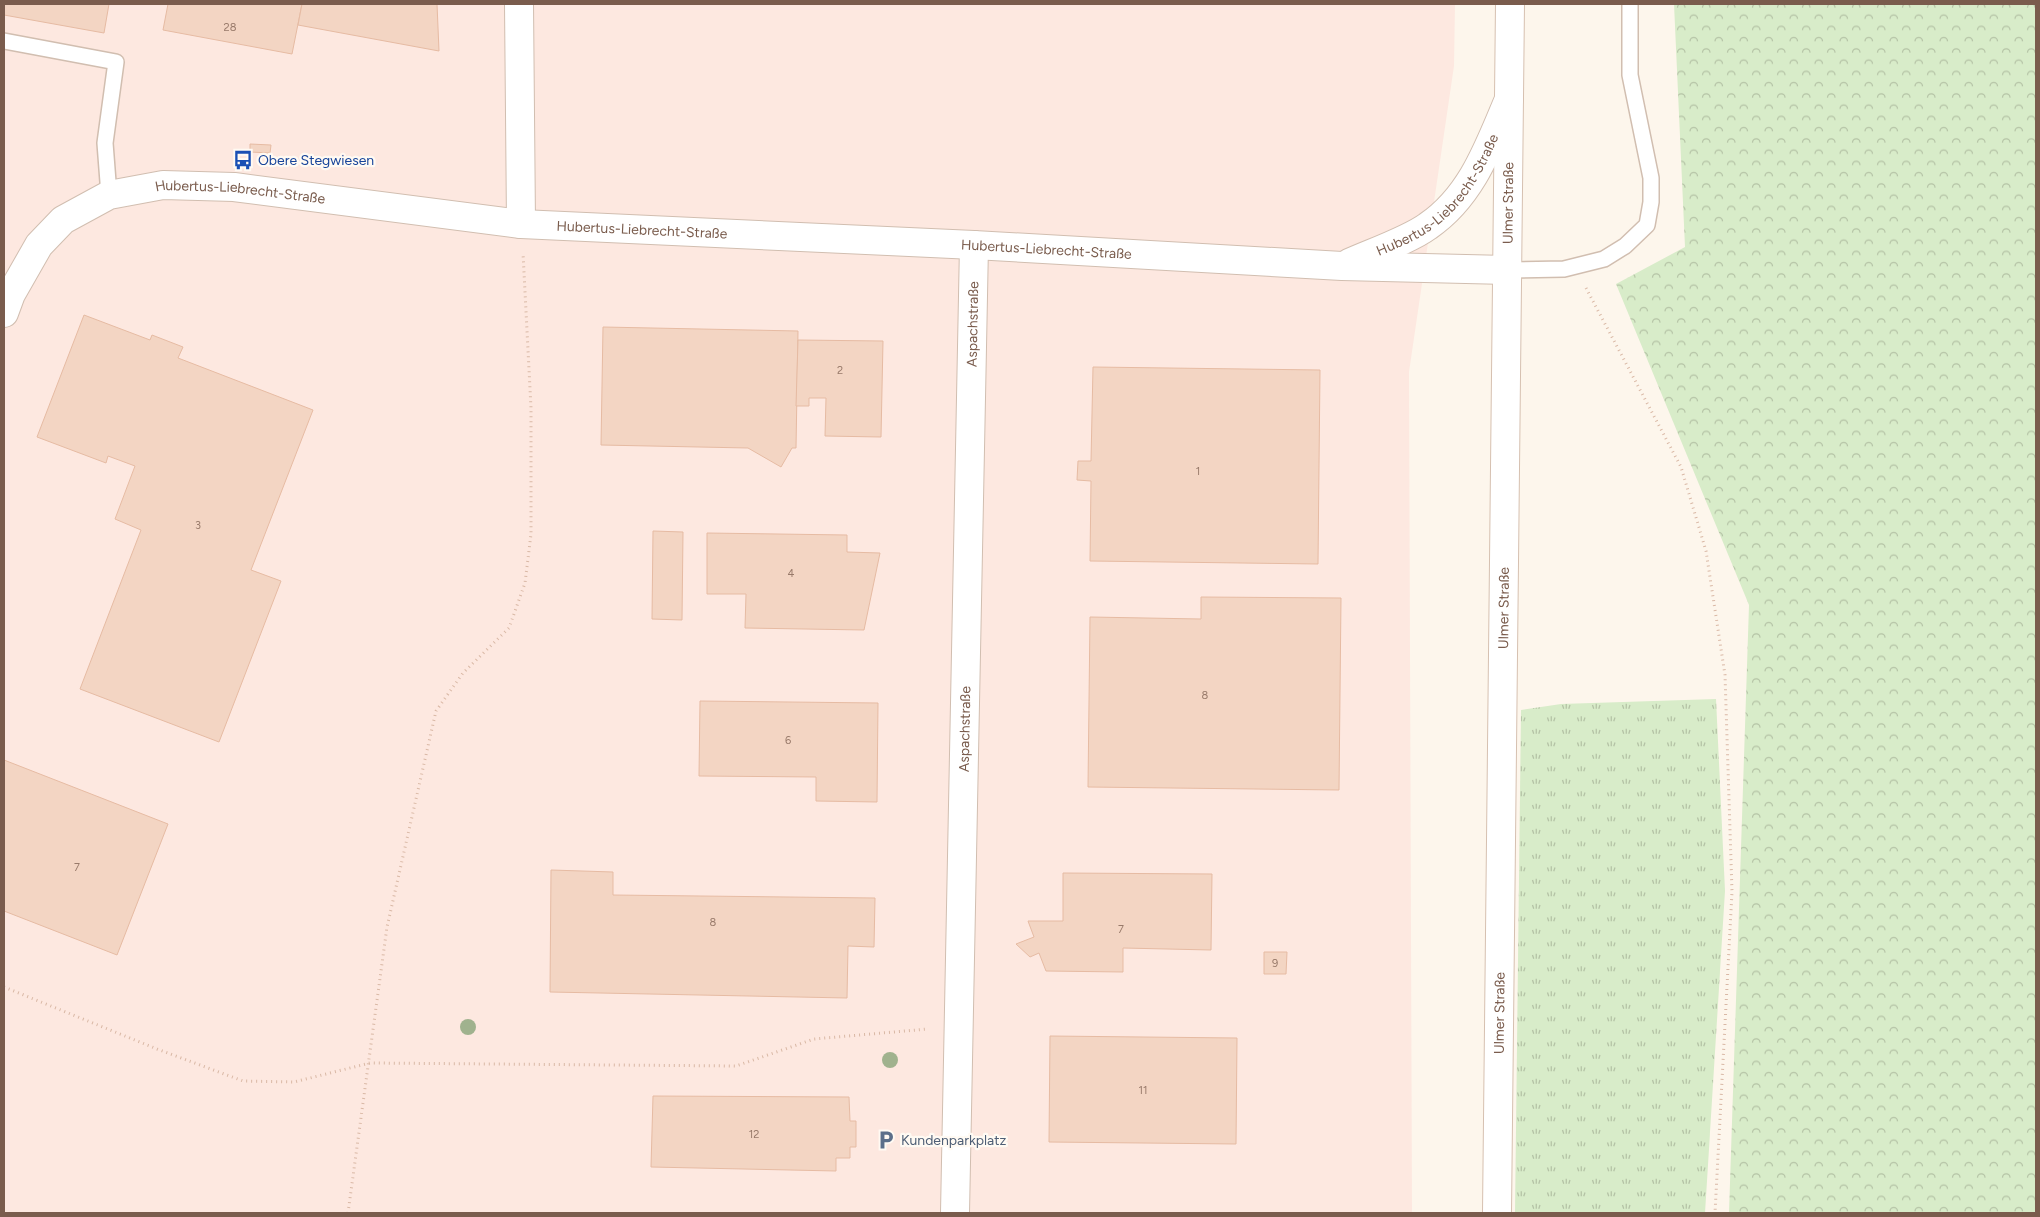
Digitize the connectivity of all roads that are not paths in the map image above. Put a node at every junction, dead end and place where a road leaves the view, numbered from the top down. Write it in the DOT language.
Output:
graph roads {
  1 [pos="519,4"];
  2 [pos="1510,4"];
  3 [pos="1630,4"];
  4 [pos="4,42"];
  5 [pos="1509,99"];
  6 [pos="109,195"];
  7 [pos="521,224"];
  8 [pos="974,245"];
  9 [pos="1342,266"];
  10 [pos="1507,270"];
  11 [pos="4,313"];
  12 [pos="955,1213"];
  13 [pos="1497,1213"];
  1 -- 7 [label="street"];
  2 -- 5 [label="street, Ulmer Straße"];
  3 -- 10 [label="lane"];
  4 -- 6 [label="lane"];
  5 -- 9 [label="street, Hubertus-Liebrecht-Straße"];
  5 -- 10 [label="street, Ulmer Straße"];
  6 -- 7 [label="street, Hubertus-Liebrecht-Straße"];
  6 -- 11 [label="street, Hubertus-Liebrecht-Straße"];
  7 -- 8 [label="street, Hubertus-Liebrecht-Straße"];
  8 -- 9 [label="street, Hubertus-Liebrecht-Straße"];
  8 -- 12 [label="street, Aspachstraße"];
  9 -- 10 [label="street, Hubertus-Liebrecht-Straße"];
  10 -- 13 [label="street, Ulmer Straße"];
}
